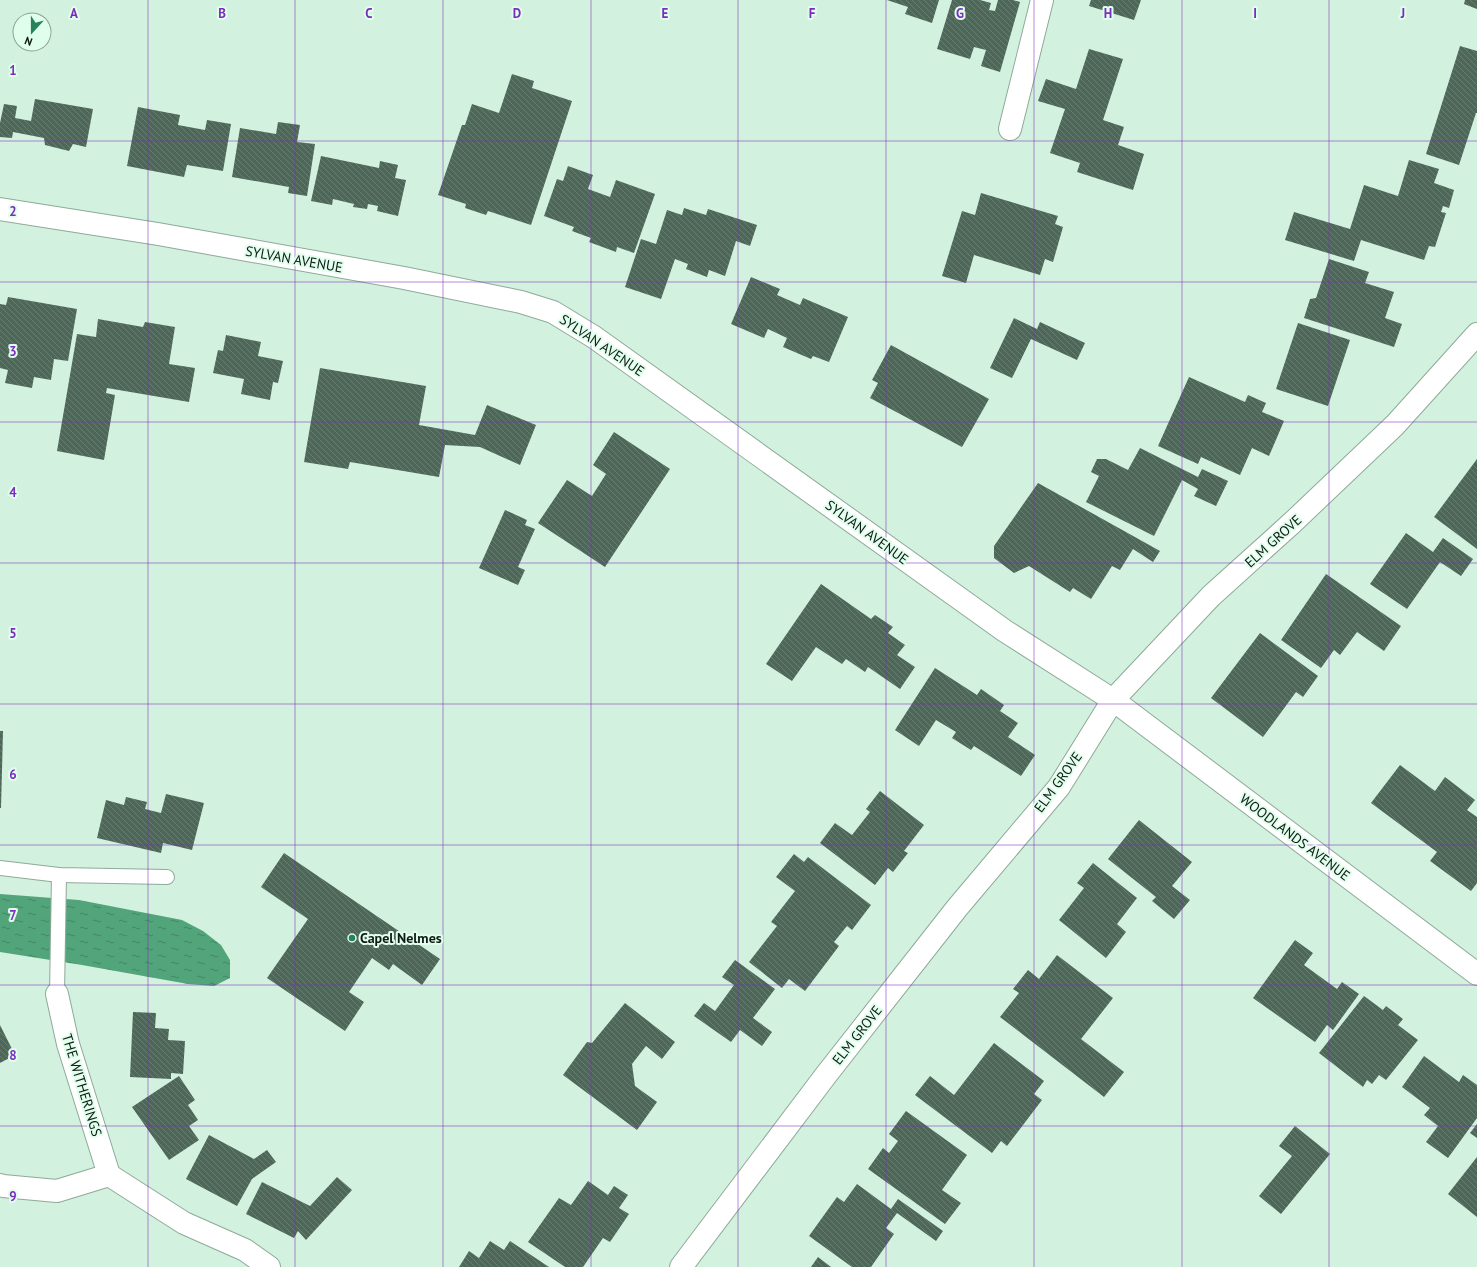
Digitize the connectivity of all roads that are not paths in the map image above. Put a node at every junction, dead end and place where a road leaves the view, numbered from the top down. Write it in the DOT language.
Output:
graph roads {
  1 [pos="1042,0"];
  2 [pos="1010,129"];
  3 [pos="0,209"];
  4 [pos="1477,334"];
  5 [pos="1113,700"];
  6 [pos="0,868"];
  7 [pos="59,875"];
  8 [pos="167,877"];
  9 [pos="1477,974"];
  10 [pos="57,994"];
  11 [pos="109,1175"];
  12 [pos="0,1185"];
  13 [pos="269,1267"];
  14 [pos="681,1267"];
  1 -- 2 [label="street"];
  3 -- 5 [label="street, SYLVAN AVENUE"];
  4 -- 5 [label="street, ELM GROVE"];
  5 -- 9 [label="street, WOODLANDS AVENUE"];
  5 -- 14 [label="street, ELM GROVE"];
  6 -- 7 [label="lane"];
  7 -- 8 [label="lane"];
  7 -- 10 [label="lane"];
  10 -- 11 [label="street, THE WITHERINGS"];
  11 -- 12 [label="street"];
  11 -- 13 [label="street"];
}
